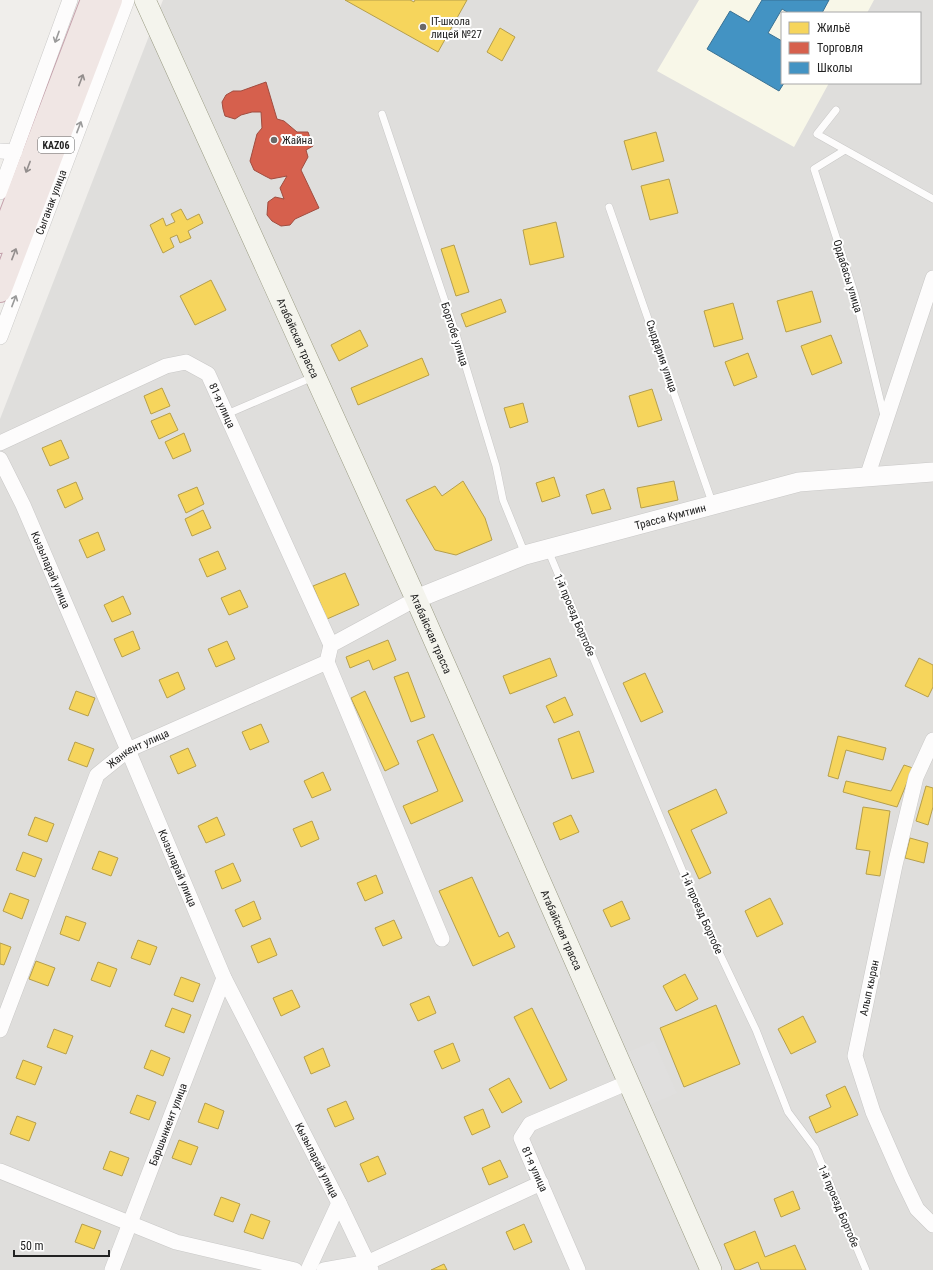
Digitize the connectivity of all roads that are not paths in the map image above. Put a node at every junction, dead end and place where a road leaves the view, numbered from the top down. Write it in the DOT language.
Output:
graph roads {
  1 [pos="70,0"];
  2 [pos="92,0"];
  3 [pos="111,0"];
  4 [pos="127,0"];
  5 [pos="145,0"];
  6 [pos="836,110"];
  7 [pos="382,114"];
  8 [pos="846,150"];
  9 [pos="0,151"];
  10 [pos="16,152"];
  11 [pos="0,192"];
  12 [pos="933,199"];
  13 [pos="609,207"];
  14 [pos="0,242"];
  15 [pos="933,278"];
  16 [pos="0,290"];
  17 [pos="0,337"];
  18 [pos="315,376"];
  19 [pos="227,414"];
  20 [pos="886,420"];
  21 [pos="0,443"];
  22 [pos="0,459"];
  23 [pos="933,472"];
  24 [pos="867,477"];
  25 [pos="713,505"];
  26 [pos="548,550"];
  27 [pos="525,555"];
  28 [pos="416,599"];
  29 [pos="331,645"];
  30 [pos="326,662"];
  31 [pos="933,740"];
  32 [pos="128,750"];
  33 [pos="442,940"];
  34 [pos="224,978"];
  35 [pos="0,1030"];
  36 [pos="628,1082"];
  37 [pos="0,1171"];
  38 [pos="541,1183"];
  39 [pos="339,1203"];
  40 [pos="131,1223"];
  41 [pos="933,1225"];
  42 [pos="370,1266"];
  43 [pos="112,1270"];
  44 [pos="295,1270"];
  45 [pos="308,1270"];
  46 [pos="324,1270"];
  47 [pos="578,1270"];
  48 [pos="711,1270"];
  49 [pos="866,1270"];
  1 -- 10 [label="street, one-way"];
  2 -- 14 [label="highway, KАZ06, one-way"];
  16 -- 3 [label="highway, KАZ06, one-way"];
  17 -- 4 [label="street, Сыганак улица, one-way"];
  5 -- 18 [label="main road, Атабайская трасса"];
  6 -- 8 [label="lane"];
  7 -- 27 [label="lane, Бортобе улица"];
  8 -- 12 [label="lane"];
  8 -- 20 [label="lane, Ордабасы улица"];
  9 -- 10 [label="street"];
  10 -- 11 [label="street"];
  13 -- 25 [label="lane, Сырдария улица"];
  15 -- 20 [label="street"];
  18 -- 19 [label="lane"];
  18 -- 28 [label="main road, Атабайская трасса"];
  19 -- 21 [label="street, 81-я улица"];
  19 -- 29 [label="street, 81-я улица"];
  20 -- 24 [label="street"];
  22 -- 32 [label="street, Кызыларай улица"];
  23 -- 24 [label="street, Трасса Кумтиин"];
  24 -- 25 [label="street, Трасса Кумтиин"];
  25 -- 26 [label="street, Трасса Кумтиин"];
  26 -- 27 [label="street, Трасса Кумтиин"];
  26 -- 49 [label="lane, 1-й проезд Бортобе"];
  27 -- 28 [label="street, Трасса Кумтиин"];
  28 -- 29 [label="street"];
  28 -- 36 [label="main road, Атабайская трасса"];
  29 -- 30 [label="street"];
  30 -- 32 [label="street, Жанкент улица"];
  30 -- 33 [label="street"];
  31 -- 41 [label="street, Алып кыран"];
  32 -- 34 [label="street, Кызыларай улица"];
  32 -- 35 [label="street, Жанкент улица"];
  34 -- 39 [label="street, Кызыларай улица"];
  34 -- 40 [label="street, Баршынкент улица"];
  36 -- 38 [label="street, 81-я улица"];
  36 -- 48 [label="main road, Атабайская трасса"];
  37 -- 40 [label="street"];
  38 -- 42 [label="street"];
  38 -- 47 [label="street, 81-я улица"];
  39 -- 42 [label="street, Кызыларай улица"];
  39 -- 45 [label="street"];
  40 -- 43 [label="street, Баршынкент улица"];
  40 -- 44 [label="street"];
  42 -- 46 [label="street"];
}
